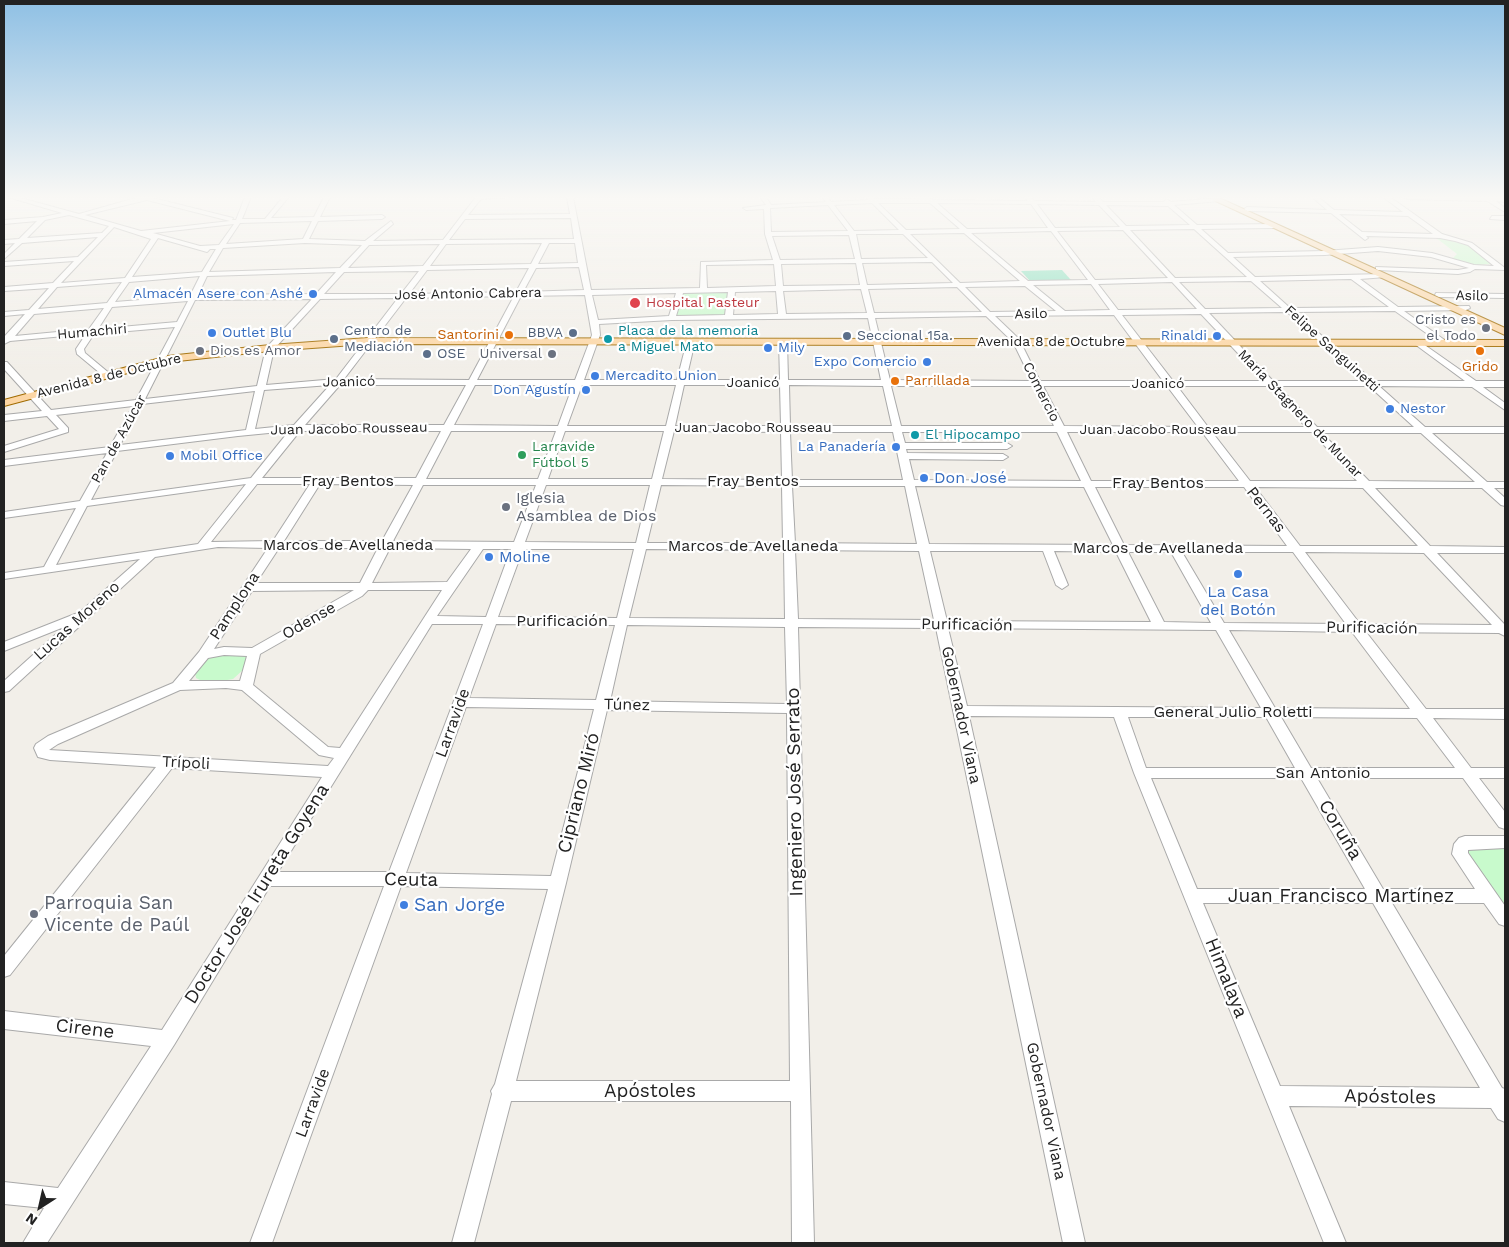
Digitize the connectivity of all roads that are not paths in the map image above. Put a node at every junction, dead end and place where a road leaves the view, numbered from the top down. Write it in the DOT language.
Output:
graph roads {
  1 [pos="84,255"];
  2 [pos="144,255"];
  3 [pos="214,255"];
  4 [pos="356,255"];
  5 [pos="434,255"];
  6 [pos="539,255"];
  7 [pos="580,255"];
  8 [pos="775,255"];
  9 [pos="857,255"];
  10 [pos="927,255"];
  11 [pos="993,255"];
  12 [pos="1072,255"];
  13 [pos="1149,255"];
  14 [pos="1226,255"];
  15 [pos="1343,255"];
  16 [pos="1426,255"];
  17 [pos="1485,255"];
  18 [pos="81,258"];
  19 [pos="932,260"];
  20 [pos="777,262"];
  21 [pos="858,262"];
  22 [pos="4,264"];
  23 [pos="582,265"];
  24 [pos="534,266"];
  25 [pos="1474,267"];
  26 [pos="424,268"];
  27 [pos="1504,269"];
  28 [pos="342,270"];
  29 [pos="1381,272"];
  30 [pos="204,274"];
  31 [pos="1352,276"];
  32 [pos="1253,278"];
  33 [pos="128,279"];
  34 [pos="1172,280"];
  35 [pos="1092,282"];
  36 [pos="1025,283"];
  37 [pos="958,284"];
  38 [pos="55,285"];
  39 [pos="864,286"];
  40 [pos="781,288"];
  41 [pos="4,289"];
  42 [pos="732,289"];
  43 [pos="680,290"];
  44 [pos="704,290"];
  45 [pos="588,292"];
  46 [pos="519,294"];
  47 [pos="1438,295"];
  48 [pos="317,296"];
  49 [pos="403,296"];
  50 [pos="1505,296"];
  51 [pos="192,298"];
  52 [pos="110,305"];
  53 [pos="1453,308"];
  54 [pos="1466,308"];
  55 [pos="1397,309"];
  56 [pos="1289,310"];
  57 [pos="31,311"];
  58 [pos="1203,311"];
  59 [pos="1116,313"];
  60 [pos="4,314"];
  61 [pos="988,314"];
  62 [pos="1063,314"];
  63 [pos="872,316"];
  64 [pos="729,317"];
  65 [pos="782,317"];
  66 [pos="672,318"];
  67 [pos="595,322"];
  68 [pos="180,324"];
  69 [pos="1505,325"];
  70 [pos="92,332"];
  71 [pos="1505,332"];
  72 [pos="5,341"];
  73 [pos="368,341"];
  74 [pos="495,341"];
  75 [pos="594,341"];
  76 [pos="691,341"];
  77 [pos="783,342"];
  78 [pos="878,342"];
  79 [pos="1016,342"];
  80 [pos="1137,342"];
  81 [pos="1232,342"];
  82 [pos="1326,342"];
  83 [pos="1419,343"];
  84 [pos="1442,343"];
  85 [pos="1505,343"];
  86 [pos="270,348"];
  87 [pos="162,360"];
  88 [pos="4,364"];
  89 [pos="106,376"];
  90 [pos="338,382"];
  91 [pos="472,382"];
  92 [pos="681,382"];
  93 [pos="580,383"];
  94 [pos="785,383"];
  95 [pos="887,383"];
  96 [pos="1037,383"];
  97 [pos="1170,384"];
  98 [pos="1272,384"];
  99 [pos="1372,384"];
  100 [pos="1475,384"];
  101 [pos="1505,384"];
  102 [pos="260,388"];
  103 [pos="34,395"];
  104 [pos="140,402"];
  105 [pos="4,403"];
  106 [pos="1505,407"];
  107 [pos="50,413"];
  108 [pos="4,418"];
  109 [pos="447,427"];
  110 [pos="562,427"];
  111 [pos="669,427"];
  112 [pos="297,428"];
  113 [pos="896,428"];
  114 [pos="785,429"];
  115 [pos="951,429"];
  116 [pos="1061,429"];
  117 [pos="1204,430"];
  118 [pos="1316,430"];
  119 [pos="1423,430"];
  120 [pos="1505,430"];
  121 [pos="250,432"];
  122 [pos="958,446"];
  123 [pos="1007,446"];
  124 [pos="4,449"];
  125 [pos="112,449"];
  126 [pos="902,451"];
  127 [pos="1003,457"];
  128 [pos="4,463"];
  129 [pos="420,480"];
  130 [pos="255,481"];
  131 [pos="316,481"];
  132 [pos="655,481"];
  133 [pos="786,481"];
  134 [pos="542,482"];
  135 [pos="909,482"];
  136 [pos="1088,483"];
  137 [pos="1245,484"];
  138 [pos="1367,484"];
  139 [pos="1486,485"];
  140 [pos="1505,485"];
  141 [pos="1505,503"];
  142 [pos="83,504"];
  143 [pos="4,515"];
  144 [pos="275,545"];
  145 [pos="387,545"];
  146 [pos="479,546"];
  147 [pos="518,546"];
  148 [pos="639,546"];
  149 [pos="922,546"];
  150 [pos="201,547"];
  151 [pos="789,547"];
  152 [pos="1047,547"];
  153 [pos="1121,547"];
  154 [pos="1174,548"];
  155 [pos="1296,549"];
  156 [pos="1427,549"];
  157 [pos="1505,550"];
  158 [pos="151,555"];
  159 [pos="48,569"];
  160 [pos="4,576"];
  161 [pos="1062,585"];
  162 [pos="450,586"];
  163 [pos="247,587"];
  164 [pos="363,588"];
  165 [pos="89,612"];
  166 [pos="430,620"];
  167 [pos="492,621"];
  168 [pos="621,621"];
  169 [pos="792,623"];
  170 [pos="941,625"];
  171 [pos="1160,627"];
  172 [pos="1221,627"];
  173 [pos="1356,627"];
  174 [pos="1504,630"];
  175 [pos="4,647"];
  176 [pos="254,652"];
  177 [pos="204,655"];
  178 [pos="178,686"];
  179 [pos="246,686"];
  180 [pos="4,688"];
  181 [pos="461,702"];
  182 [pos="601,705"];
  183 [pos="794,709"];
  184 [pos="961,710"];
  185 [pos="1119,712"];
  186 [pos="1270,712"];
  187 [pos="1422,713"];
  188 [pos="1505,714"];
  189 [pos="41,748"];
  190 [pos="344,754"];
  191 [pos="168,762"];
  192 [pos="333,772"];
  193 [pos="1468,772"];
  194 [pos="1141,773"];
  195 [pos="1505,773"];
  196 [pos="1307,774"];
  197 [pos="1505,823"];
  198 [pos="1505,842"];
  199 [pos="265,879"];
  200 [pos="395,879"];
  201 [pos="558,883"];
  202 [pos="1192,896"];
  203 [pos="1379,896"];
  204 [pos="1490,896"];
  205 [pos="1505,919"];
  206 [pos="4,969"];
  207 [pos="4,1020"];
  208 [pos="167,1039"];
  209 [pos="502,1091"];
  210 [pos="799,1091"];
  211 [pos="1275,1096"];
  212 [pos="1503,1103"];
  213 [pos="4,1193"];
  214 [pos="63,1199"];
  215 [pos="34,1243"];
  216 [pos="261,1243"];
  217 [pos="462,1243"];
  218 [pos="803,1243"];
  219 [pos="1074,1243"];
  220 [pos="1335,1243"];
  1 -- 18 [label="street"];
  2 -- 33 [label="street"];
  3 -- 30 [label="street, Pan de Azúcar"];
  4 -- 28 [label="street"];
  5 -- 26 [label="street"];
  6 -- 24 [label="street"];
  7 -- 23 [label="street, Larravide"];
  8 -- 20 [label="street"];
  9 -- 21 [label="street, Gobernador Viana"];
  10 -- 19 [label="street, Comercio"];
  11 -- 36 [label="street"];
  12 -- 35 [label="street, Pernas"];
  13 -- 34 [label="street, María Stagnero de Munar"];
  14 -- 32 [label="street, Felipe Sanguinetti"];
  15 -- 29 [label="main road"];
  16 -- 25 [label="street"];
  17 -- 27 [label="street"];
  18 -- 22 [label="street"];
  18 -- 38 [label="street"];
  19 -- 21 [label="street"];
  19 -- 37 [label="street, Comercio"];
  20 -- 21 [label="street"];
  20 -- 40 [label="street"];
  20 -- 44 [label="street"];
  21 -- 39 [label="street, Gobernador Viana"];
  23 -- 24 [label="street"];
  23 -- 45 [label="street, Larravide"];
  24 -- 26 [label="street"];
  24 -- 46 [label="street"];
  25 -- 27 [label="street"];
  25 -- 29 [label="street, José Antonio Cabrera"];
  26 -- 28 [label="street"];
  26 -- 49 [label="street"];
  28 -- 30 [label="street"];
  28 -- 48 [label="street"];
  29 -- 31 [label="street, José Antonio Cabrera"];
  29 -- 47 [label="main road"];
  29 -- 53 [label="main road"];
  30 -- 33 [label="street"];
  30 -- 51 [label="street, Pan de Azúcar"];
  31 -- 32 [label="street, José Antonio Cabrera"];
  31 -- 55 [label="street"];
  32 -- 34 [label="street, José Antonio Cabrera"];
  32 -- 56 [label="street, Felipe Sanguinetti"];
  33 -- 38 [label="street"];
  33 -- 52 [label="street"];
  34 -- 35 [label="street, José Antonio Cabrera"];
  34 -- 58 [label="street, María Stagnero de Munar"];
  35 -- 36 [label="street, José Antonio Cabrera"];
  35 -- 59 [label="street, Pernas"];
  36 -- 37 [label="street, José Antonio Cabrera"];
  36 -- 62 [label="street"];
  37 -- 39 [label="street, José Antonio Cabrera"];
  37 -- 61 [label="street, Comercio"];
  38 -- 41 [label="street"];
  38 -- 57 [label="street"];
  39 -- 40 [label="street, José Antonio Cabrera"];
  39 -- 63 [label="street, Gobernador Viana"];
  40 -- 42 [label="street, José Antonio Cabrera"];
  40 -- 65 [label="street"];
  42 -- 44 [label="street, José Antonio Cabrera"];
  42 -- 64 [label="street"];
  43 -- 44 [label="street, José Antonio Cabrera"];
  43 -- 45 [label="street, José Antonio Cabrera"];
  43 -- 66 [label="street"];
  45 -- 46 [label="street, José Antonio Cabrera"];
  45 -- 67 [label="street, Larravide"];
  46 -- 49 [label="street, José Antonio Cabrera"];
  46 -- 74 [label="street"];
  47 -- 50 [label="street, Asilo"];
  47 -- 54 [label="main road"];
  48 -- 49 [label="street, José Antonio Cabrera"];
  48 -- 51 [label="street, José Antonio Cabrera"];
  48 -- 86 [label="street"];
  49 -- 73 [label="street"];
  51 -- 52 [label="street, José Antonio Cabrera"];
  51 -- 68 [label="street, Pan de Azúcar"];
  52 -- 57 [label="street, José Antonio Cabrera"];
  52 -- 70 [label="street"];
  53 -- 54 [label="street, Asilo"];
  53 -- 55 [label="street, Asilo"];
  53 -- 71 [label="main road"];
  54 -- 69 [label="main road"];
  55 -- 56 [label="street, Asilo"];
  55 -- 84 [label="street"];
  56 -- 58 [label="street, Asilo"];
  56 -- 82 [label="street, Felipe Sanguinetti"];
  57 -- 60 [label="street, José Antonio Cabrera"];
  57 -- 72 [label="street"];
  58 -- 59 [label="street, Asilo"];
  58 -- 81 [label="street, María Stagnero de Munar"];
  59 -- 62 [label="street, Asilo"];
  59 -- 80 [label="street, Pernas"];
  61 -- 62 [label="street, Asilo"];
  61 -- 63 [label="street, Asilo"];
  61 -- 79 [label="street, Comercio"];
  63 -- 65 [label="street, Asilo"];
  63 -- 78 [label="street, Gobernador Viana"];
  64 -- 65 [label="street, Asilo"];
  64 -- 66 [label="street, Asilo"];
  66 -- 67 [label="street, Asilo"];
  67 -- 75 [label="street, Larravide"];
  68 -- 70 [label="street, Humachiri"];
  68 -- 87 [label="street, Pan de Azúcar"];
  70 -- 72 [label="street, Humachiri"];
  70 -- 89 [label="street"];
  73 -- 74 [label="main road, Avenida 8 de Octubre"];
  73 -- 86 [label="main road, Avenida 8 de Octubre"];
  73 -- 90 [label="street"];
  74 -- 75 [label="main road, Avenida 8 de Octubre"];
  74 -- 91 [label="street"];
  75 -- 76 [label="main road, Avenida 8 de Octubre"];
  75 -- 93 [label="street, Larravide"];
  76 -- 77 [label="main road, Avenida 8 de Octubre"];
  76 -- 92 [label="street, Cipriano Miró"];
  77 -- 78 [label="main road, Avenida 8 de Octubre"];
  77 -- 94 [label="street, Ingeniero José Serrato"];
  78 -- 79 [label="main road, Avenida 8 de Octubre"];
  78 -- 95 [label="street, Gobernador Viana"];
  79 -- 80 [label="main road, Avenida 8 de Octubre"];
  79 -- 96 [label="street, Comercio"];
  80 -- 81 [label="main road, Avenida 8 de Octubre"];
  80 -- 97 [label="street, Pernas"];
  81 -- 82 [label="main road, Avenida 8 de Octubre"];
  81 -- 98 [label="street, María Stagnero de Munar"];
  82 -- 83 [label="main road, Avenida 8 de Octubre"];
  82 -- 99 [label="street, Felipe Sanguinetti"];
  83 -- 84 [label="main road, Avenida 8 de Octubre"];
  83 -- 100 [label="street"];
  84 -- 85 [label="main road, Avenida 8 de Octubre"];
  86 -- 87 [label="main road, Avenida 8 de Octubre"];
  86 -- 102 [label="street"];
  87 -- 89 [label="main road, Avenida 8 de Octubre"];
  87 -- 104 [label="street, Pan de Azúcar"];
  88 -- 103 [label="street"];
  89 -- 103 [label="main road, Avenida 8 de Octubre"];
  90 -- 91 [label="street, Joanicó"];
  90 -- 102 [label="street, Joanicó"];
  90 -- 112 [label="street"];
  91 -- 93 [label="street, Joanicó"];
  91 -- 109 [label="street"];
  92 -- 93 [label="street, Joanicó"];
  92 -- 94 [label="street, Joanicó"];
  92 -- 111 [label="street, Cipriano Miró"];
  93 -- 110 [label="street, Larravide"];
  94 -- 95 [label="street, Joanicó"];
  94 -- 114 [label="street, Ingeniero José Serrato"];
  95 -- 96 [label="street, Joanicó"];
  95 -- 113 [label="street, Gobernador Viana"];
  96 -- 97 [label="street, Joanicó"];
  96 -- 116 [label="street, Comercio"];
  97 -- 98 [label="street, Joanicó"];
  97 -- 117 [label="street, Pernas"];
  98 -- 99 [label="street, Joanicó"];
  98 -- 118 [label="street, María Stagnero de Munar"];
  99 -- 100 [label="street, Joanicó"];
  99 -- 119 [label="street, Felipe Sanguinetti"];
  100 -- 101 [label="street, Joanicó"];
  100 -- 106 [label="street"];
  102 -- 104 [label="street, Joanicó"];
  102 -- 121 [label="street"];
  103 -- 105 [label="main road, Avenida 8 de Octubre"];
  103 -- 107 [label="street"];
  104 -- 107 [label="street, Joanicó"];
  104 -- 125 [label="street, Pan de Azúcar"];
  107 -- 108 [label="street, Joanicó"];
  107 -- 124 [label="street"];
  109 -- 110 [label="street, Juan Jacobo Rousseau"];
  109 -- 112 [label="street, Juan Jacobo Rousseau"];
  109 -- 129 [label="street"];
  110 -- 111 [label="street, Juan Jacobo Rousseau"];
  110 -- 134 [label="street, Larravide"];
  111 -- 114 [label="street, Juan Jacobo Rousseau"];
  111 -- 132 [label="street, Cipriano Miró"];
  112 -- 121 [label="street, Juan Jacobo Rousseau"];
  112 -- 130 [label="street"];
  113 -- 114 [label="street, Juan Jacobo Rousseau"];
  113 -- 115 [label="street, Juan Jacobo Rousseau"];
  113 -- 126 [label="street, Gobernador Viana"];
  114 -- 133 [label="street, Ingeniero José Serrato"];
  115 -- 116 [label="street, Juan Jacobo Rousseau"];
  115 -- 122 [label="street"];
  116 -- 117 [label="street, Juan Jacobo Rousseau"];
  116 -- 136 [label="street, Comercio"];
  117 -- 118 [label="street, Juan Jacobo Rousseau"];
  117 -- 137 [label="street, Pernas"];
  118 -- 119 [label="street, Juan Jacobo Rousseau"];
  118 -- 138 [label="street, María Stagnero de Munar"];
  119 -- 120 [label="street, Juan Jacobo Rousseau"];
  119 -- 139 [label="street, Felipe Sanguinetti"];
  121 -- 125 [label="street, Juan Jacobo Rousseau"];
  122 -- 123 [label="street"];
  122 -- 126 [label="street"];
  125 -- 128 [label="street, Juan Jacobo Rousseau"];
  125 -- 142 [label="street, Pan de Azúcar"];
  126 -- 127 [label="street"];
  126 -- 135 [label="street, Gobernador Viana"];
  129 -- 131 [label="street, Fray Bentos"];
  129 -- 134 [label="street, Fray Bentos"];
  129 -- 145 [label="street"];
  130 -- 131 [label="street, Fray Bentos"];
  130 -- 142 [label="street, Fray Bentos"];
  130 -- 150 [label="street"];
  131 -- 144 [label="street, Pamplona"];
  132 -- 133 [label="street, Fray Bentos"];
  132 -- 134 [label="street, Fray Bentos"];
  132 -- 148 [label="street, Cipriano Miró"];
  133 -- 135 [label="street, Fray Bentos"];
  133 -- 151 [label="street, Ingeniero José Serrato"];
  134 -- 147 [label="street, Larravide"];
  135 -- 136 [label="street, Fray Bentos"];
  135 -- 149 [label="street, Gobernador Viana"];
  136 -- 137 [label="street, Fray Bentos"];
  136 -- 153 [label="street, Comercio"];
  137 -- 138 [label="street, Fray Bentos"];
  137 -- 155 [label="street, Pernas"];
  138 -- 139 [label="street, Fray Bentos"];
  138 -- 156 [label="street, María Stagnero de Munar"];
  139 -- 140 [label="street, Fray Bentos"];
  139 -- 141 [label="street, Felipe Sanguinetti"];
  142 -- 143 [label="street, Fray Bentos"];
  142 -- 159 [label="street, Pan de Azúcar"];
  144 -- 145 [label="street, Marcos de Avellaneda"];
  144 -- 150 [label="street, Marcos de Avellaneda"];
  144 -- 163 [label="street, Pamplona"];
  145 -- 146 [label="street, Marcos de Avellaneda"];
  145 -- 164 [label="street"];
  146 -- 147 [label="street, Marcos de Avellaneda"];
  146 -- 162 [label="street, Doctor José Irureta Goyena"];
  147 -- 148 [label="street, Marcos de Avellaneda"];
  147 -- 167 [label="street, Larravide"];
  148 -- 151 [label="street, Marcos de Avellaneda"];
  148 -- 168 [label="street, Cipriano Miró"];
  149 -- 151 [label="street, Marcos de Avellaneda"];
  149 -- 152 [label="street, Marcos de Avellaneda"];
  149 -- 170 [label="street, Gobernador Viana"];
  150 -- 158 [label="street, Marcos de Avellaneda"];
  151 -- 169 [label="street, Ingeniero José Serrato"];
  152 -- 153 [label="street, Marcos de Avellaneda"];
  152 -- 161 [label="street"];
  153 -- 154 [label="street, Marcos de Avellaneda"];
  153 -- 171 [label="street, Comercio"];
  154 -- 155 [label="street, Marcos de Avellaneda"];
  154 -- 172 [label="street, Coruña"];
  155 -- 156 [label="street, Marcos de Avellaneda"];
  155 -- 173 [label="street, Pernas"];
  156 -- 157 [label="street, Marcos de Avellaneda"];
  156 -- 174 [label="street, María Stagnero de Munar"];
  158 -- 159 [label="street, Marcos de Avellaneda"];
  158 -- 165 [label="street, Lucas Moreno"];
  159 -- 160 [label="street, Marcos de Avellaneda"];
  162 -- 164 [label="street"];
  162 -- 166 [label="street, Doctor José Irureta Goyena"];
  163 -- 164 [label="street"];
  163 -- 177 [label="street, Pamplona"];
  164 -- 176 [label="street, Odense"];
  165 -- 175 [label="street"];
  165 -- 180 [label="street, Lucas Moreno"];
  166 -- 167 [label="street, Purificación"];
  166 -- 190 [label="street, Doctor José Irureta Goyena"];
  167 -- 168 [label="street, Purificación"];
  167 -- 181 [label="street, Larravide"];
  168 -- 169 [label="street, Purificación"];
  168 -- 182 [label="street, Cipriano Miró"];
  169 -- 170 [label="street, Purificación"];
  169 -- 183 [label="street, Ingeniero José Serrato"];
  170 -- 171 [label="street, Purificación"];
  170 -- 184 [label="street, Gobernador Viana"];
  171 -- 172 [label="street, Purificación"];
  172 -- 173 [label="street, Purificación"];
  172 -- 186 [label="street, Coruña"];
  173 -- 174 [label="street, Purificación"];
  173 -- 187 [label="street, Pernas"];
  176 -- 177 [label="street, Pamplona"];
  176 -- 179 [label="street"];
  177 -- 178 [label="street, Pamplona"];
  178 -- 179 [label="street, Pamplona"];
  178 -- 189 [label="street, Pamplona"];
  179 -- 190 [label="street"];
  181 -- 182 [label="street, Túnez"];
  181 -- 200 [label="street, Larravide"];
  182 -- 183 [label="street, Túnez"];
  182 -- 201 [label="street, Cipriano Miró"];
  183 -- 210 [label="street, Ingeniero José Serrato"];
  184 -- 185 [label="street, General Julio Roletti"];
  184 -- 219 [label="street, Gobernador Viana"];
  185 -- 186 [label="street, General Julio Roletti"];
  185 -- 194 [label="street, Himalaya"];
  186 -- 187 [label="street, General Julio Roletti"];
  186 -- 196 [label="street, Coruña"];
  187 -- 188 [label="street, General Julio Roletti"];
  187 -- 193 [label="street, Pernas"];
  189 -- 191 [label="street, Trípoli"];
  190 -- 192 [label="street, Doctor José Irureta Goyena"];
  191 -- 192 [label="street, Trípoli"];
  191 -- 206 [label="street"];
  192 -- 199 [label="street, Doctor José Irureta Goyena"];
  193 -- 195 [label="street, San Antonio"];
  193 -- 196 [label="street, San Antonio"];
  193 -- 197 [label="street, Pernas"];
  194 -- 196 [label="street, San Antonio"];
  194 -- 202 [label="street, Himalaya"];
  196 -- 203 [label="street, Coruña"];
  198 -- 204 [label="street"];
  199 -- 200 [label="street, Ceuta"];
  199 -- 208 [label="street, Doctor José Irureta Goyena"];
  200 -- 201 [label="street, Ceuta"];
  200 -- 216 [label="street, Larravide"];
  201 -- 209 [label="street, Cipriano Miró"];
  202 -- 203 [label="street, Juan Francisco Martínez"];
  202 -- 211 [label="street, Himalaya"];
  203 -- 204 [label="street, Juan Francisco Martínez"];
  203 -- 212 [label="street, Coruña"];
  204 -- 205 [label="street"];
  207 -- 208 [label="street, Cirene"];
  208 -- 214 [label="street, Doctor José Irureta Goyena"];
  209 -- 210 [label="street, Apóstoles"];
  209 -- 217 [label="street, Cipriano Miró"];
  210 -- 218 [label="street, Ingeniero José Serrato"];
  211 -- 212 [label="street, Apóstoles"];
  211 -- 220 [label="street, Himalaya"];
  213 -- 214 [label="street"];
  214 -- 215 [label="street, Doctor José Irureta Goyena"];
}
